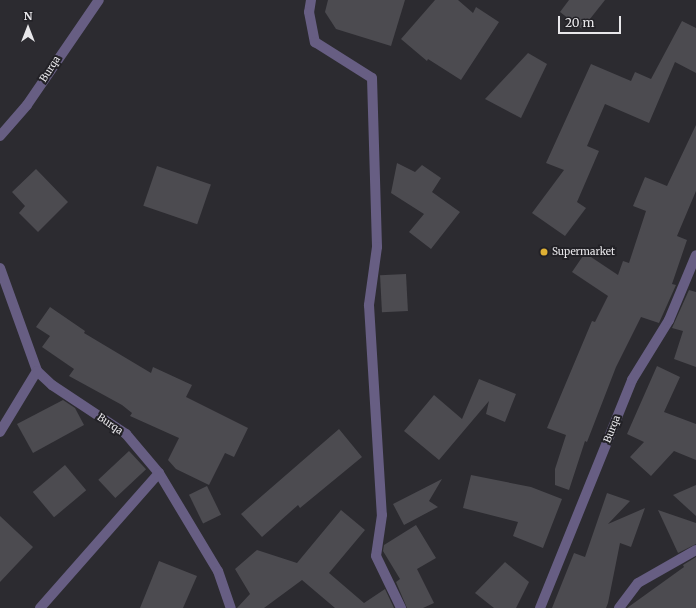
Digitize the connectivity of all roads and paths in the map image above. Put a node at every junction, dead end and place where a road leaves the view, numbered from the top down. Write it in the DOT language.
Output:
graph roads {
  1 [pos="99,0"];
  2 [pos="311,0"];
  3 [pos="0,136"];
  4 [pos="696,255"];
  5 [pos="0,268"];
  6 [pos="37,371"];
  7 [pos="0,432"];
  8 [pos="159,473"];
  9 [pos="696,550"];
  10 [pos="40,608"];
  11 [pos="231,608"];
  12 [pos="401,608"];
  13 [pos="540,608"];
  14 [pos="619,608"];
  1 -- 3 [label="street, Burqa"];
  2 -- 12 [label="street"];
  4 -- 13 [label="street, Burqa"];
  5 -- 6 [label="street, Burqa"];
  6 -- 7 [label="street"];
  6 -- 8 [label="street, Burqa"];
  8 -- 10 [label="street"];
  8 -- 11 [label="street, Burqa"];
  9 -- 14 [label="street"];
}
